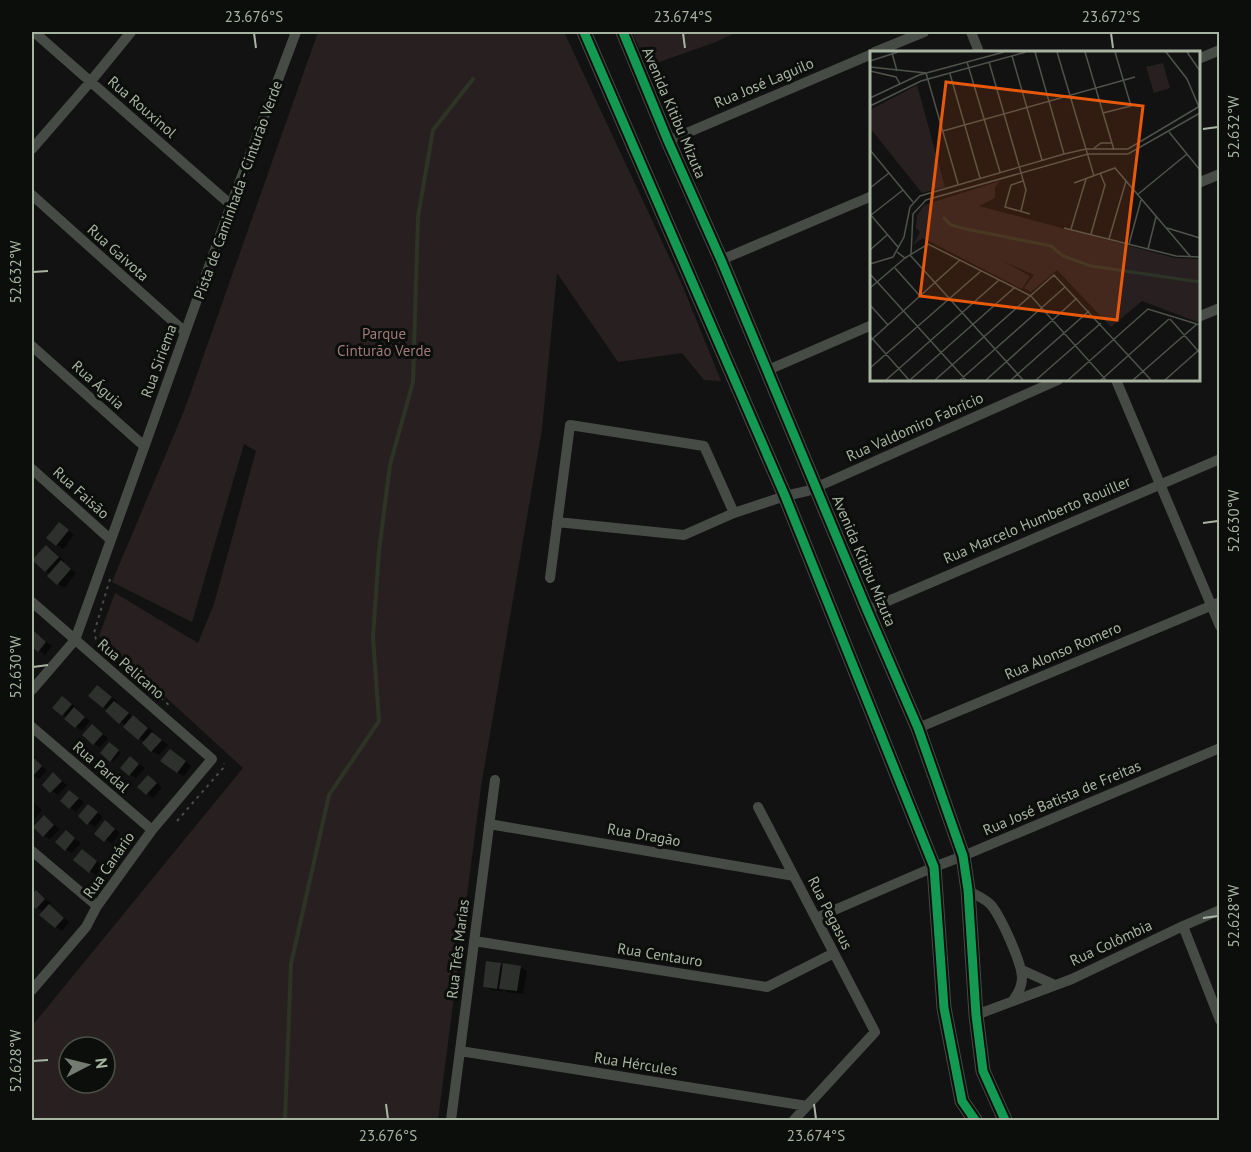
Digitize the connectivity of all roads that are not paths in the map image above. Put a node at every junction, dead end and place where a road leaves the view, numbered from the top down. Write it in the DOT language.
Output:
graph roads {
  1 [pos="34,32"];
  2 [pos="131,32"];
  3 [pos="296,32"];
  4 [pos="584,32"];
  5 [pos="623,32"];
  6 [pos="924,32"];
  7 [pos="971,32"];
  8 [pos="1220,50"];
  9 [pos="878,51"];
  10 [pos="980,51"];
  11 [pos="870,54"];
  12 [pos="1200,57"];
  13 [pos="91,81"];
  14 [pos="668,141"];
  15 [pos="32,149"];
  16 [pos="1220,174"];
  17 [pos="1200,182"];
  18 [pos="32,195"];
  19 [pos="870,197"];
  20 [pos="231,205"];
  21 [pos="721,260"];
  22 [pos="1220,308"];
  23 [pos="1200,316"];
  24 [pos="870,326"];
  25 [pos="185,332"];
  26 [pos="32,346"];
  27 [pos="768,370"];
  28 [pos="1056,381"];
  29 [pos="1116,381"];
  30 [pos="144,447"];
  31 [pos="1220,459"];
  32 [pos="32,469"];
  33 [pos="1160,484"];
  34 [pos="817,487"];
  35 [pos="785,496"];
  36 [pos="734,513"];
  37 [pos="557,522"];
  38 [pos="111,540"];
  39 [pos="549,578"];
  40 [pos="32,602"];
  41 [pos="1215,604"];
  42 [pos="867,610"];
  43 [pos="1220,626"];
  44 [pos="75,640"];
  45 [pos="32,690"];
  46 [pos="32,727"];
  47 [pos="918,728"];
  48 [pos="1220,748"];
  49 [pos="218,760"];
  50 [pos="495,780"];
  51 [pos="758,807"];
  52 [pos="489,824"];
  53 [pos="152,830"];
  54 [pos="32,850"];
  55 [pos="963,856"];
  56 [pos="934,867"];
  57 [pos="794,876"];
  58 [pos="968,890"];
  59 [pos="97,906"];
  60 [pos="1220,910"];
  61 [pos="816,918"];
  62 [pos="1183,926"];
  63 [pos="474,941"];
  64 [pos="834,953"];
  65 [pos="1022,970"];
  66 [pos="1054,985"];
  67 [pos="32,988"];
  68 [pos="1014,999"];
  69 [pos="976,1015"];
  70 [pos="1220,1020"];
  71 [pos="460,1051"];
  72 [pos="807,1106"];
  73 [pos="451,1120"];
  74 [pos="794,1120"];
  75 [pos="975,1120"];
  76 [pos="1005,1120"];
  1 -- 13 [label="street, Rua Rouxinol"];
  2 -- 13 [label="street"];
  3 -- 20 [label="street, Rua Siriema"];
  4 -- 35 [label="street"];
  5 -- 14 [label="street, Avenida Kitibu Mizuta"];
  6 -- 9 [label="street, Rua José Laguilo"];
  7 -- 10 [label="street"];
  8 -- 12 [label="street"];
  11 -- 14 [label="street, Rua José Laguilo"];
  13 -- 15 [label="street"];
  13 -- 20 [label="street, Rua Rouxinol"];
  14 -- 21 [label="street, Avenida Kitibu Mizuta"];
  16 -- 17 [label="street"];
  18 -- 25 [label="street, Rua Gaivota"];
  19 -- 21 [label="street"];
  20 -- 25 [label="street, Rua Siriema"];
  21 -- 27 [label="street, Avenida Kitibu Mizuta"];
  22 -- 23 [label="street"];
  24 -- 27 [label="street"];
  25 -- 30 [label="street, Rua Siriema"];
  26 -- 30 [label="street, Rua Águia"];
  27 -- 34 [label="street, Avenida Kitibu Mizuta"];
  28 -- 34 [label="street, Rua Valdomiro Fabrício"];
  29 -- 33 [label="street"];
  30 -- 38 [label="street, Rua Siriema"];
  31 -- 33 [label="street, Rua Marcelo Humberto Rouiller"];
  32 -- 38 [label="street, Rua Faisão"];
  33 -- 41 [label="street"];
  33 -- 42 [label="street, Rua Marcelo Humberto Rouiller"];
  34 -- 35 [label="street, Rua Valdomiro Fabrício"];
  34 -- 42 [label="street, Avenida Kitibu Mizuta"];
  35 -- 36 [label="street, Rua Valdomiro Fabrício"];
  35 -- 56 [label="street"];
  36 -- 37 [label="street, Rua Valdomiro Fabrício"];
  36 -- 37 [label="street"];
  37 -- 39 [label="street"];
  38 -- 44 [label="street, Rua Siriema"];
  40 -- 44 [label="street, Rua Pelicano"];
  41 -- 43 [label="street"];
  41 -- 47 [label="street, Rua Alonso Romero"];
  42 -- 47 [label="street, Avenida Kitibu Mizuta"];
  44 -- 45 [label="street, Rua Siriema"];
  44 -- 49 [label="street, Rua Pelicano"];
  46 -- 53 [label="street, Rua Pardal"];
  47 -- 55 [label="street, Avenida Kitibu Mizuta"];
  48 -- 55 [label="street, Rua José Batista de Freitas"];
  49 -- 53 [label="street, Rua Canário"];
  50 -- 52 [label="street, Rua Três Marias"];
  51 -- 57 [label="street, Rua Pegasus"];
  52 -- 57 [label="street, Rua Dragão"];
  52 -- 63 [label="street, Rua Três Marias"];
  53 -- 59 [label="street, Rua Canário"];
  54 -- 59 [label="street"];
  55 -- 56 [label="street, Rua José Batista de Freitas"];
  55 -- 58 [label="street, Avenida Kitibu Mizuta"];
  56 -- 61 [label="street, Rua José Batista de Freitas"];
  56 -- 75 [label="street"];
  57 -- 61 [label="street, Rua Pegasus"];
  58 -- 65 [label="street"];
  58 -- 69 [label="street, Avenida Kitibu Mizuta"];
  59 -- 67 [label="street, Rua Canário"];
  60 -- 62 [label="street, Rua Colômbia"];
  61 -- 64 [label="street, Rua Pegasus"];
  62 -- 66 [label="street, Rua Colômbia"];
  62 -- 70 [label="street"];
  63 -- 64 [label="street, Rua Centauro"];
  63 -- 71 [label="street, Rua Três Marias"];
  64 -- 72 [label="street, Rua Pegasus"];
  65 -- 66 [label="street"];
  65 -- 68 [label="street"];
  66 -- 68 [label="street, Rua Colômbia"];
  68 -- 69 [label="street, Rua Colômbia"];
  69 -- 76 [label="street, Avenida Kitibu Mizuta"];
  71 -- 72 [label="street, Rua Hércules"];
  71 -- 73 [label="street, Rua Três Marias"];
  72 -- 74 [label="street"];
}
